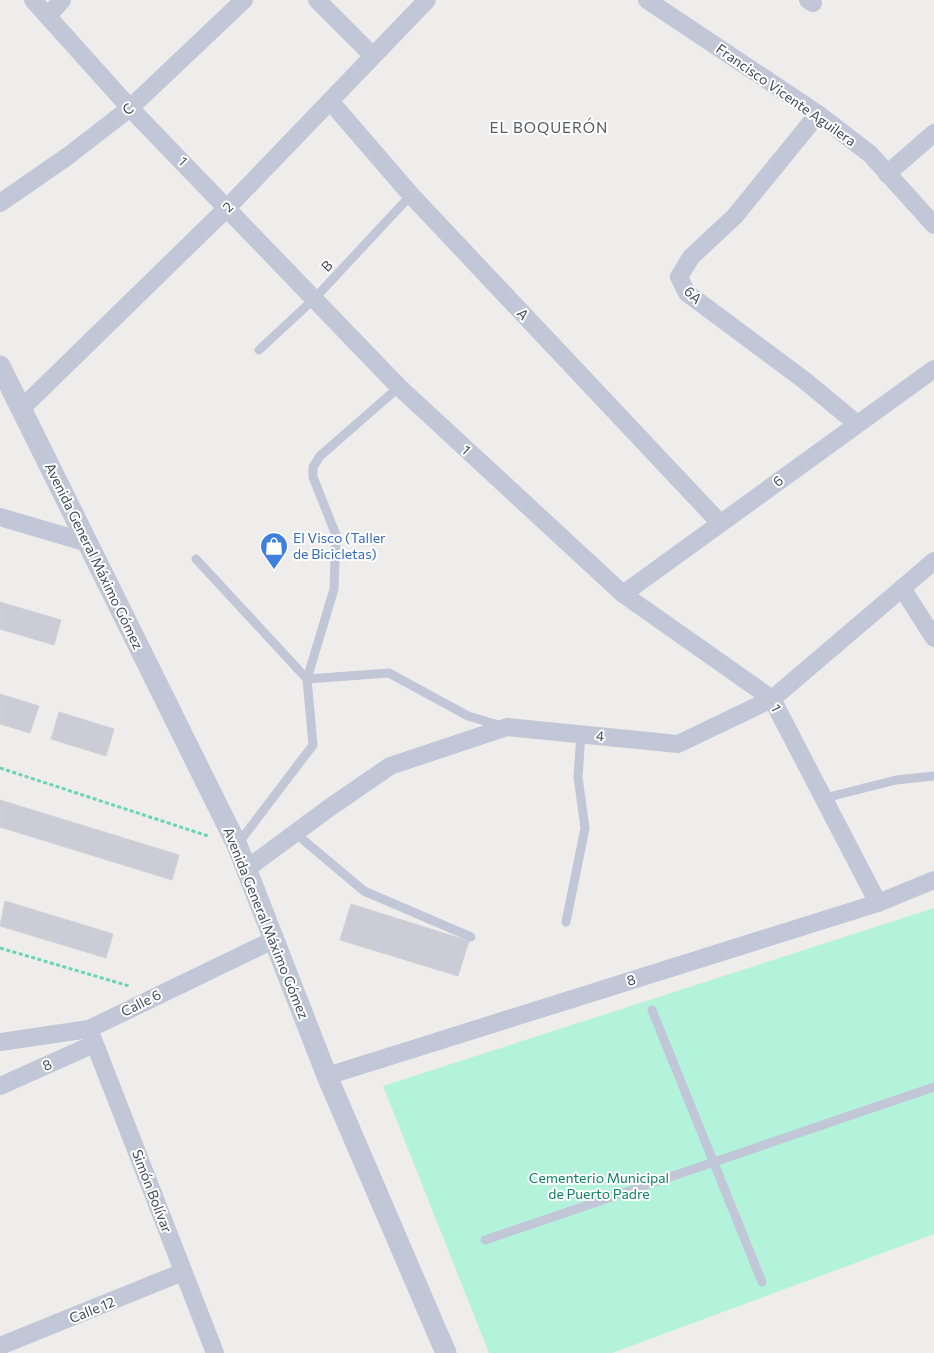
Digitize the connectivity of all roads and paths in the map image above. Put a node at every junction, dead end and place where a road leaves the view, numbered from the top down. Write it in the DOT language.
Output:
graph roads {
  1 [pos="33,0"];
  2 [pos="62,0"];
  3 [pos="244,0"];
  4 [pos="317,0"];
  5 [pos="427,0"];
  6 [pos="648,0"];
  7 [pos="666,5"];
  8 [pos="48,16"];
  9 [pos="373,56"];
  10 [pos="330,102"];
  11 [pos="130,108"];
  12 [pos="818,114"];
  13 [pos="934,133"];
  14 [pos="887,174"];
  15 [pos="411,195"];
  16 [pos="0,203"];
  17 [pos="228,208"];
  18 [pos="934,225"];
  19 [pos="316,298"];
  20 [pos="259,350"];
  21 [pos="0,366"];
  22 [pos="934,369"];
  23 [pos="400,388"];
  24 [pos="22,408"];
  25 [pos="856,423"];
  26 [pos="0,517"];
  27 [pos="720,523"];
  28 [pos="85,542"];
  29 [pos="196,559"];
  30 [pos="934,561"];
  31 [pos="902,588"];
  32 [pos="623,594"];
  33 [pos="934,638"];
  34 [pos="307,679"];
  35 [pos="772,699"];
  36 [pos="507,727"];
  37 [pos="580,734"];
  38 [pos="0,768"];
  39 [pos="934,776"];
  40 [pos="825,798"];
  41 [pos="295,833"];
  42 [pos="237,845"];
  43 [pos="245,870"];
  44 [pos="934,880"];
  45 [pos="878,903"];
  46 [pos="566,922"];
  47 [pos="471,937"];
  48 [pos="275,939"];
  49 [pos="0,948"];
  50 [pos="157,995"];
  51 [pos="652,1010"];
  52 [pos="92,1037"];
  53 [pos="0,1042"];
  54 [pos="327,1076"];
  55 [pos="0,1086"];
  56 [pos="934,1087"];
  57 [pos="713,1162"];
  58 [pos="485,1240"];
  59 [pos="183,1272"];
  60 [pos="762,1282"];
  61 [pos="8,1347"];
  62 [pos="215,1353"];
  63 [pos="446,1353"];
  1 -- 8 [label="street, 1"];
  2 -- 8 [label="street"];
  3 -- 11 [label="street, C"];
  4 -- 9 [label="street"];
  5 -- 9 [label="street, 2"];
  6 -- 7 [label="street, Francisco Vicente Aguilera"];
  7 -- 12 [label="street, Francisco Vicente Aguilera"];
  8 -- 11 [label="street, 1"];
  9 -- 10 [label="street, 2"];
  10 -- 15 [label="street, A"];
  10 -- 17 [label="street, 2"];
  11 -- 16 [label="street, C"];
  11 -- 17 [label="street, 1"];
  12 -- 14 [label="street, Francisco Vicente Aguilera"];
  12 -- 25 [label="street, 6A"];
  13 -- 14 [label="street"];
  14 -- 18 [label="street, Francisco Vicente Aguilera"];
  15 -- 19 [label="lane, B"];
  15 -- 27 [label="street, A"];
  17 -- 19 [label="street, 1"];
  17 -- 24 [label="street, 2"];
  19 -- 20 [label="lane, B"];
  19 -- 23 [label="street, 1"];
  21 -- 24 [label="street, Avenida General Máximo Gómez"];
  22 -- 25 [label="street, 6"];
  23 -- 32 [label="street, 1"];
  23 -- 34 [label="lane"];
  24 -- 28 [label="street, Avenida General Máximo Gómez"];
  25 -- 27 [label="street, 6"];
  26 -- 28 [label="street"];
  27 -- 32 [label="street, 6"];
  28 -- 42 [label="street, Avenida General Máximo Gómez"];
  29 -- 34 [label="lane"];
  30 -- 31 [label="street, 4"];
  31 -- 33 [label="street"];
  31 -- 35 [label="street, 4"];
  32 -- 35 [label="street, 1"];
  34 -- 36 [label="lane"];
  34 -- 42 [label="lane"];
  35 -- 37 [label="street, 4"];
  35 -- 40 [label="street, 1"];
  36 -- 37 [label="street, 4"];
  36 -- 41 [label="street, 4"];
  37 -- 46 [label="lane"];
  38 -- 42 [label="path"];
  39 -- 40 [label="lane"];
  40 -- 45 [label="street, 1"];
  41 -- 43 [label="street, 4"];
  41 -- 47 [label="lane"];
  42 -- 43 [label="street, Avenida General Máximo Gómez"];
  43 -- 48 [label="street, Avenida General Máximo Gómez"];
  44 -- 45 [label="street, 8"];
  45 -- 54 [label="street, 8"];
  48 -- 50 [label="street, Calle 6"];
  48 -- 54 [label="street, Avenida General Máximo Gómez"];
  49 -- 50 [label="path"];
  50 -- 52 [label="street, Calle 6"];
  51 -- 57 [label="lane"];
  52 -- 53 [label="street, Calle 6"];
  52 -- 55 [label="street, 8"];
  52 -- 59 [label="street, Simón Bolívar"];
  54 -- 63 [label="street, Avenida General Máximo Gómez"];
  56 -- 57 [label="lane"];
  57 -- 58 [label="lane"];
  57 -- 60 [label="lane"];
  59 -- 61 [label="street, Calle 12"];
  59 -- 62 [label="street, Simón Bolívar"];
}
